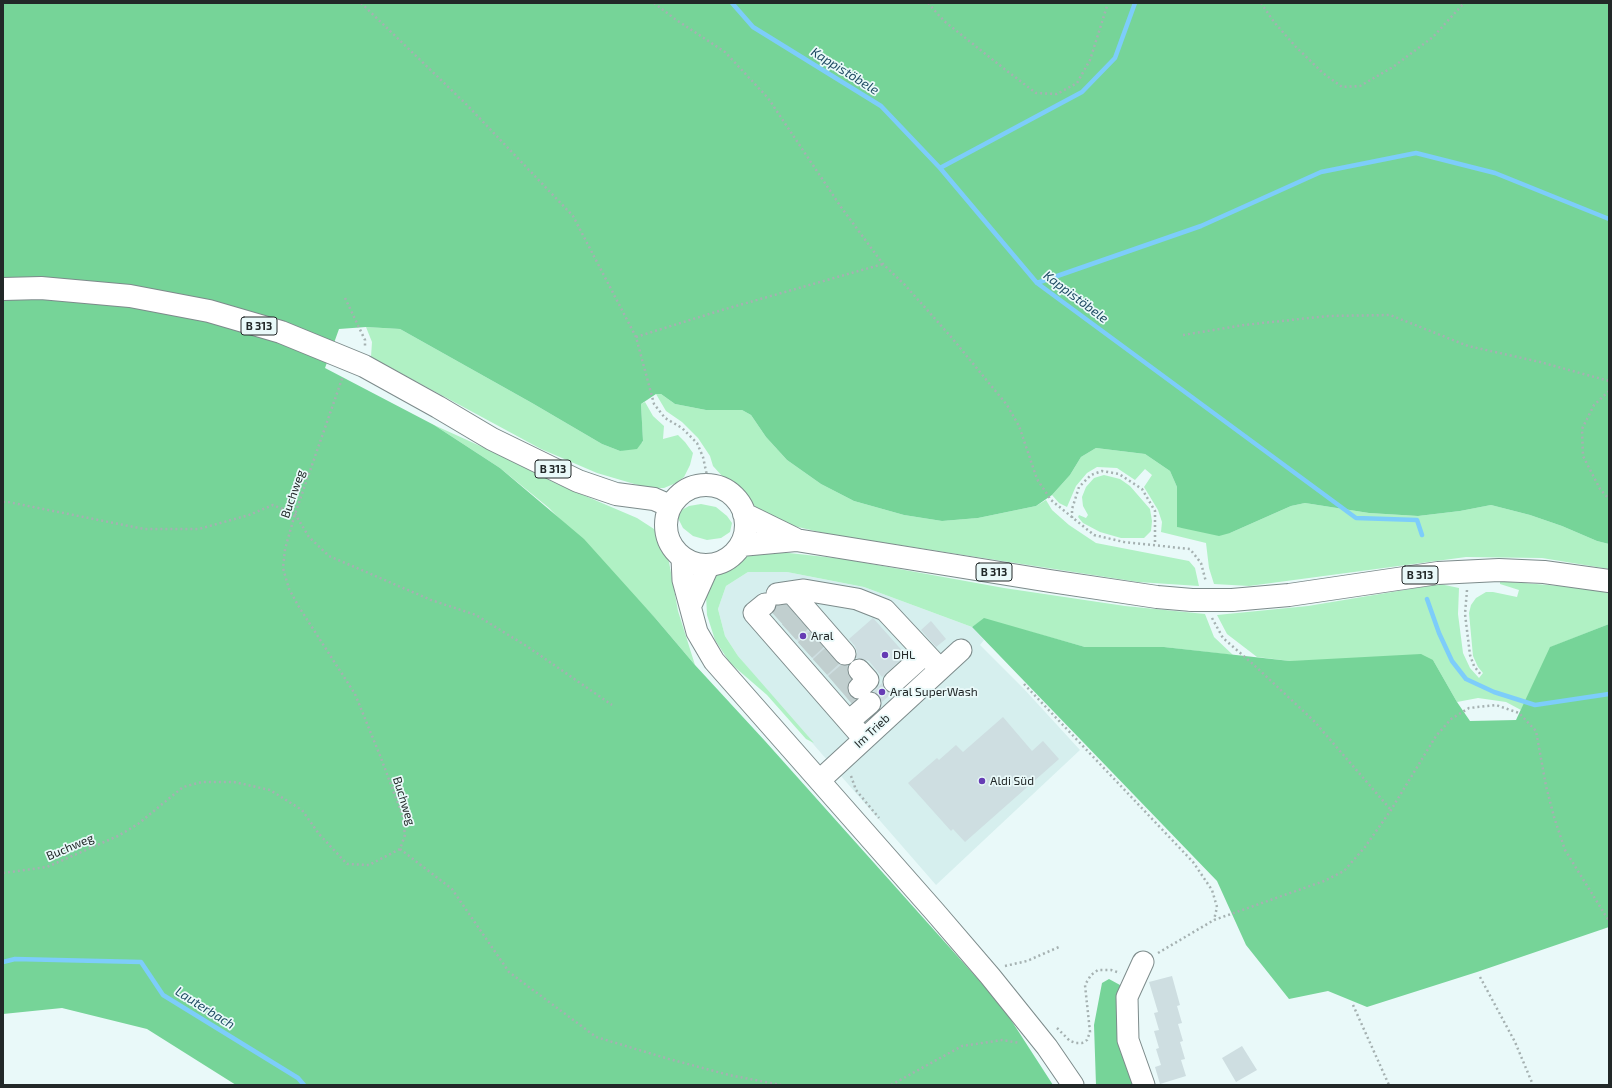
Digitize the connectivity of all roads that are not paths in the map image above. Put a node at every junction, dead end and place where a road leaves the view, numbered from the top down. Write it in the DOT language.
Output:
graph roads {
  1 [pos="3,289"];
  2 [pos="744,514"];
  3 [pos="668,515"];
  4 [pos="796,540"];
  5 [pos="741,545"];
  6 [pos="682,558"];
  7 [pos="709,565"];
  8 [pos="1609,581"];
  9 [pos="691,605"];
  10 [pos="786,614"];
  11 [pos="810,645"];
  12 [pos="961,650"];
  13 [pos="926,654"];
  14 [pos="829,660"];
  15 [pos="940,670"];
  16 [pos="894,682"];
  17 [pos="864,739"];
  18 [pos="820,780"];
  19 [pos="1139,970"];
  20 [pos="1070,1081"];
  21 [pos="1144,1085"];
  1 -- 3 [label="main road, B 313"];
  2 -- 3 [label="main road"];
  2 -- 4 [label="main road, B 313"];
  2 -- 5 [label="main road"];
  3 -- 6 [label="main road"];
  4 -- 5 [label="main road, B 313"];
  4 -- 8 [label="main road, B 313, bridge"];
  5 -- 7 [label="main road"];
  6 -- 7 [label="main road"];
  6 -- 9 [label="street"];
  7 -- 9 [label="street"];
  9 -- 18 [label="street"];
  10 -- 11 [label="street"];
  10 -- 11 [label="street"];
  10 -- 13 [label="street"];
  11 -- 14 [label="street"];
  11 -- 14 [label="street"];
  12 -- 15 [label="street, Im Trieb"];
  13 -- 15 [label="street"];
  13 -- 16 [label="street"];
  14 -- 17 [label="street"];
  15 -- 17 [label="street, Im Trieb"];
  17 -- 18 [label="street, Im Trieb"];
  18 -- 20 [label="street"];
  19 -- 21 [label="street"];
}
